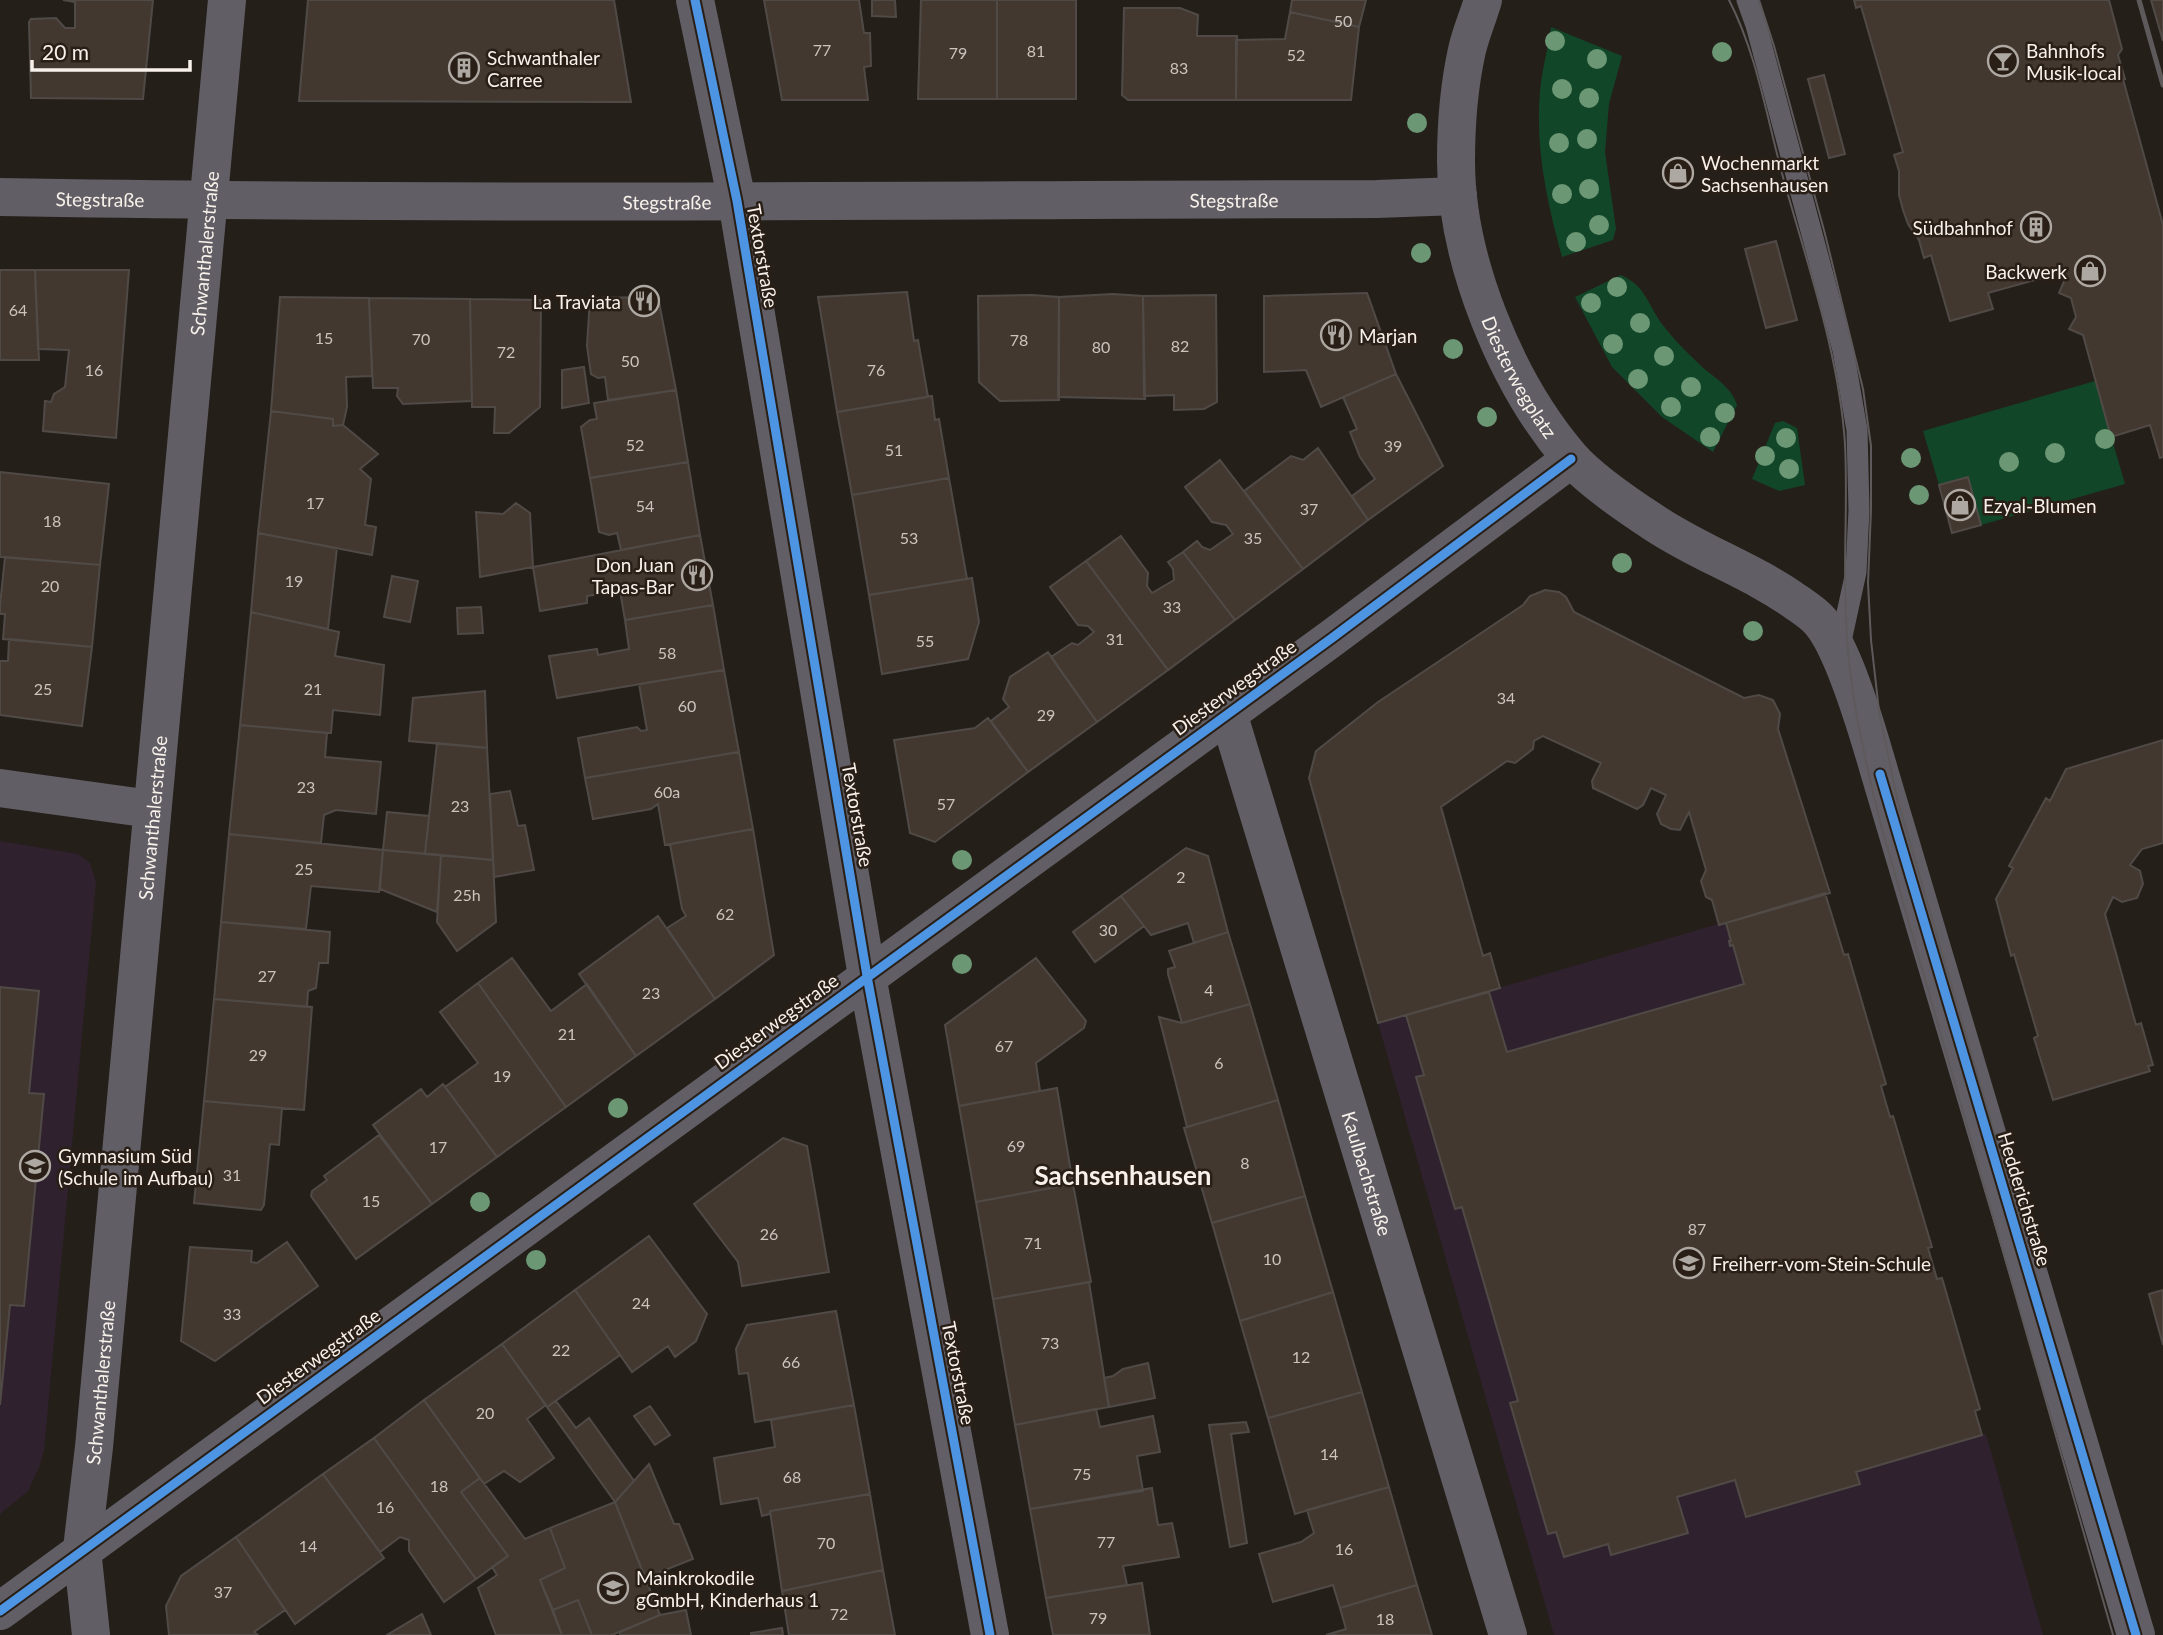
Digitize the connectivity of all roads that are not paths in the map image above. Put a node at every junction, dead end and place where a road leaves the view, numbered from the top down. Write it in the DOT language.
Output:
graph roads {
  1 [pos="227,0"];
  2 [pos="695,0"];
  3 [pos="1483,0"];
  4 [pos="1747,0"];
  5 [pos="1458,196"];
  6 [pos="0,197"];
  7 [pos="208,201"];
  8 [pos="737,201"];
  9 [pos="1571,458"];
  10 [pos="1839,652"];
  11 [pos="1228,713"];
  12 [pos="0,788"];
  13 [pos="151,810"];
  14 [pos="867,976"];
  15 [pos="82,1549"];
  16 [pos="0,1611"];
  17 [pos="91,1635"];
  18 [pos="990,1635"];
  19 [pos="1508,1635"];
  20 [pos="2136,1635"];
  1 -- 7 [label="street, Schwanthalerstraße"];
  2 -- 8 [label="street, Textorstraße"];
  3 -- 5 [label="street, Diesterwegplatz"];
  4 -- 10 [label="lane"];
  5 -- 8 [label="street, Stegstraße"];
  5 -- 9 [label="street, Diesterwegplatz"];
  6 -- 7 [label="street, Stegstraße"];
  7 -- 8 [label="street, Stegstraße"];
  7 -- 13 [label="street, Schwanthalerstraße"];
  8 -- 14 [label="street, Textorstraße"];
  9 -- 10 [label="street, Diesterwegplatz"];
  9 -- 11 [label="street, Diesterwegstraße"];
  10 -- 20 [label="street, Hedderichstraße"];
  11 -- 14 [label="street, Diesterwegstraße"];
  11 -- 19 [label="street, Kaulbachstraße"];
  12 -- 13 [label="street"];
  13 -- 15 [label="street, Schwanthalerstraße"];
  14 -- 15 [label="street, Diesterwegstraße"];
  14 -- 18 [label="street, Textorstraße"];
  15 -- 16 [label="street, Diesterwegstraße"];
  15 -- 17 [label="street, Schwanthalerstraße"];
}
